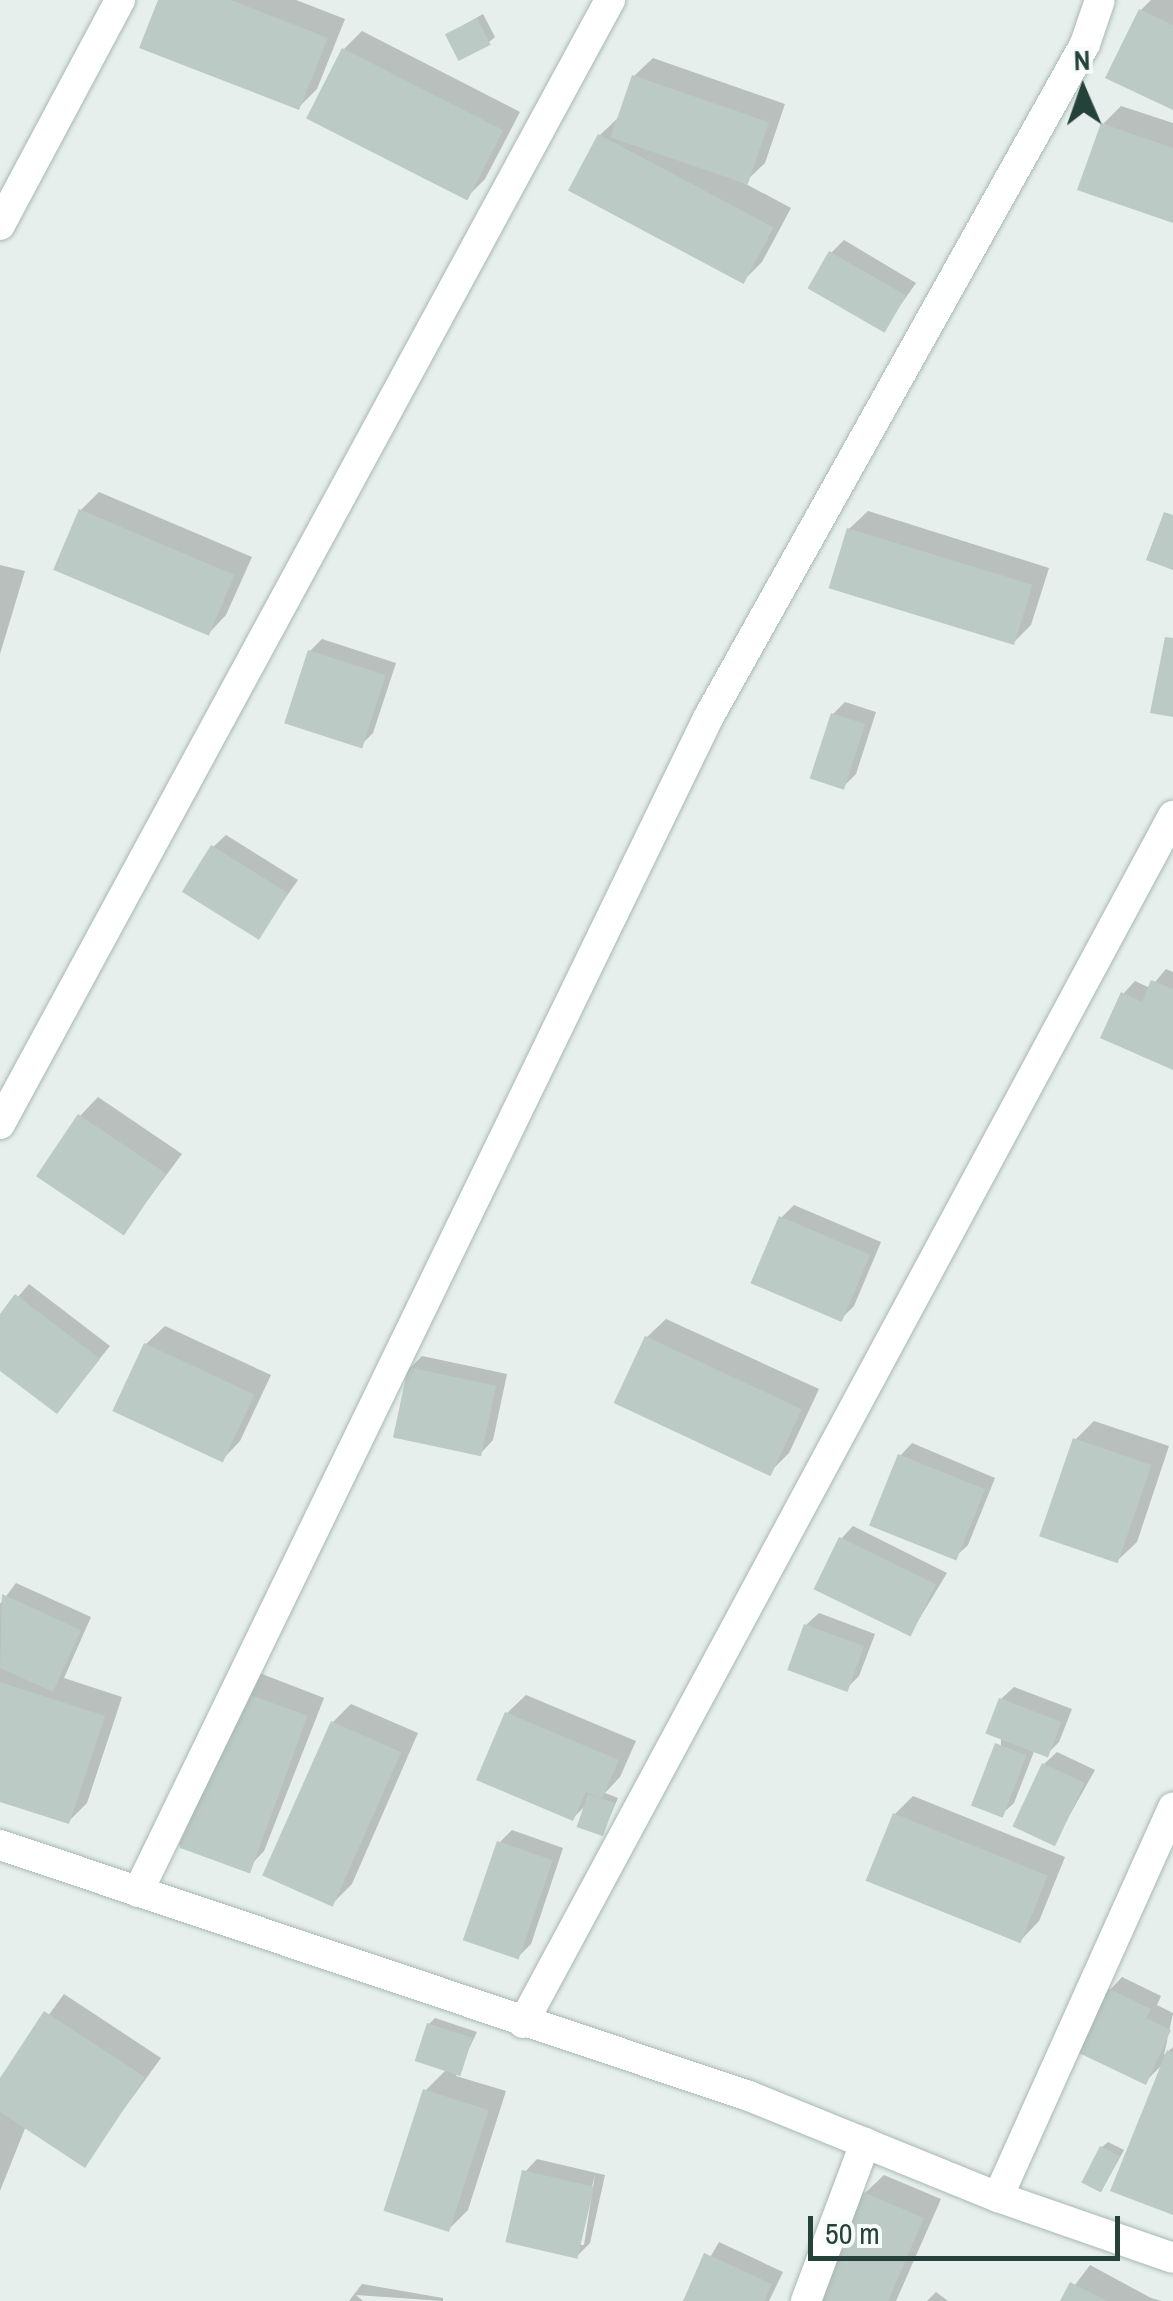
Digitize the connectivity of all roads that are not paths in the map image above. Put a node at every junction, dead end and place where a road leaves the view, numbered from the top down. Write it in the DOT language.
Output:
graph roads {
  1 [pos="120,0"];
  2 [pos="610,0"];
  3 [pos="1100,0"];
  4 [pos="0,225"];
  5 [pos="1173,816"];
  6 [pos="0,1124"];
  7 [pos="1173,1806"];
  8 [pos="0,1845"];
  9 [pos="138,1892"];
  10 [pos="523,2024"];
  11 [pos="865,2143"];
  12 [pos="998,2197"];
  13 [pos="1173,2258"];
  14 [pos="806,2301"];
  1 -- 4 [label="street"];
  2 -- 6 [label="street"];
  3 -- 9 [label="street"];
  5 -- 10 [label="street"];
  7 -- 12 [label="street"];
  8 -- 9 [label="street"];
  9 -- 10 [label="street"];
  10 -- 11 [label="street"];
  11 -- 12 [label="street"];
  11 -- 14 [label="street"];
  12 -- 13 [label="street"];
}
